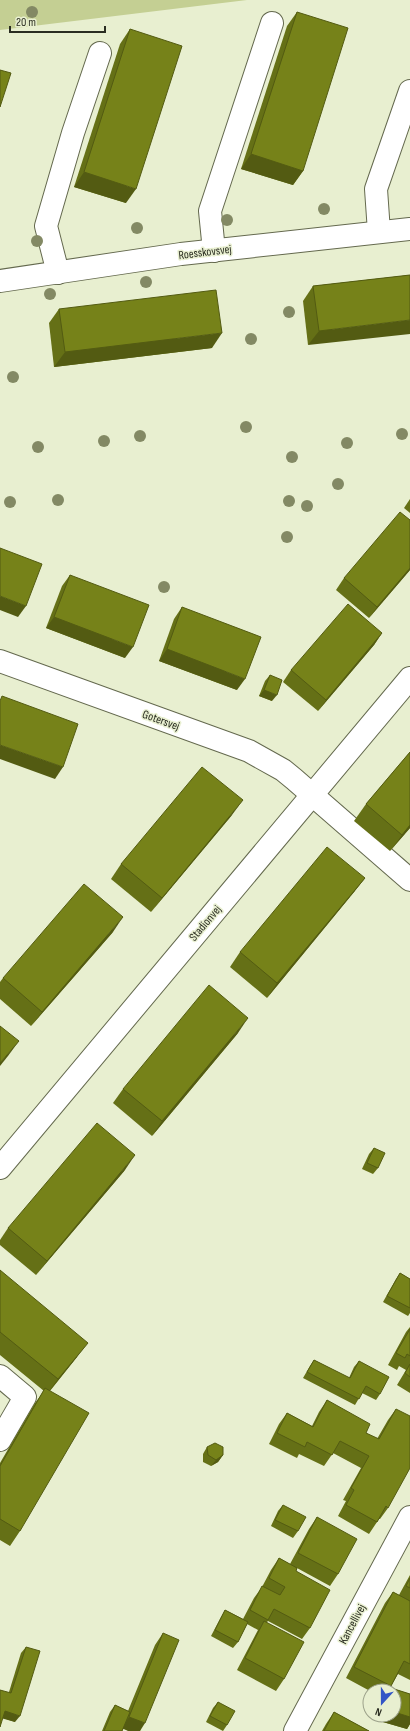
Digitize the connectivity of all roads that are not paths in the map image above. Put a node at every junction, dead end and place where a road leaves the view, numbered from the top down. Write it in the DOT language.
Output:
graph roads {
  1 [pos="272,23"];
  2 [pos="100,53"];
  3 [pos="410,91"];
  4 [pos="410,229"];
  5 [pos="379,232"];
  6 [pos="214,251"];
  7 [pos="58,273"];
  8 [pos="0,281"];
  9 [pos="0,661"];
  10 [pos="410,678"];
  11 [pos="313,794"];
  12 [pos="410,880"];
  13 [pos="0,1168"];
  14 [pos="0,1376"];
  15 [pos="0,1440"];
  16 [pos="410,1516"];
  17 [pos="295,1731"];
  1 -- 6 [label="street"];
  2 -- 7 [label="street"];
  3 -- 5 [label="street"];
  4 -- 5 [label="street, Roesskovsvej"];
  5 -- 6 [label="street, Roesskovsvej"];
  6 -- 7 [label="street, Roesskovsvej"];
  7 -- 8 [label="street, Roesskovsvej"];
  9 -- 11 [label="street, Gotersvej"];
  10 -- 11 [label="street, Stadionvej"];
  11 -- 12 [label="street, Gotersvej"];
  11 -- 13 [label="street, Stadionvej"];
  14 -- 15 [label="street"];
  16 -- 17 [label="street, Kancellivej"];
}
